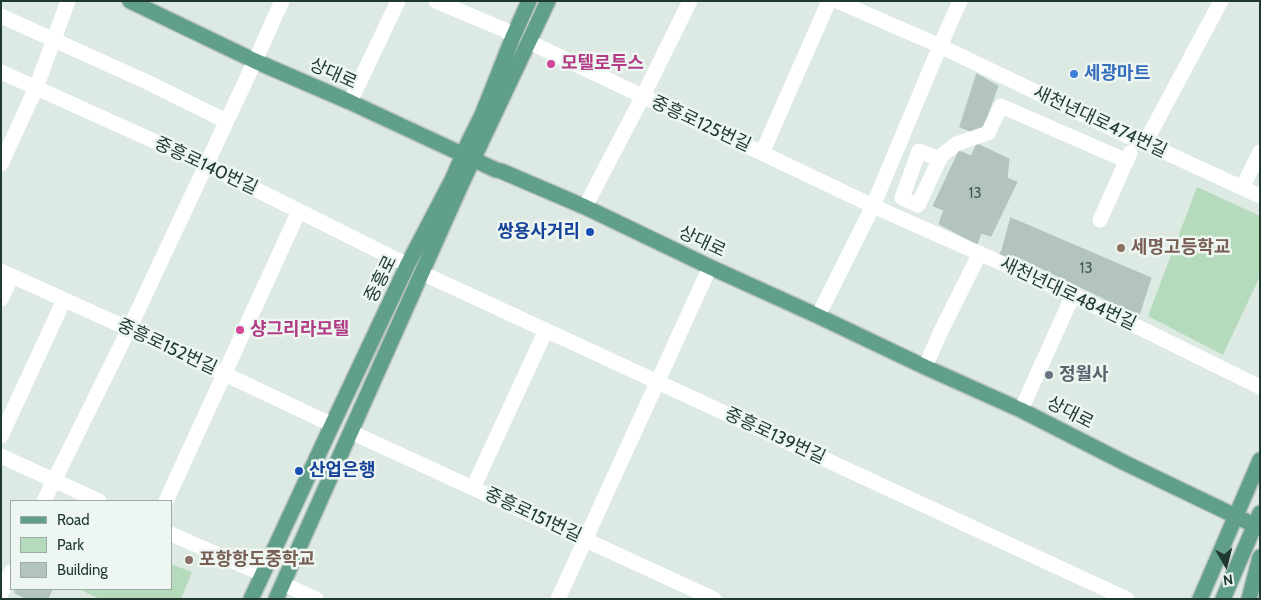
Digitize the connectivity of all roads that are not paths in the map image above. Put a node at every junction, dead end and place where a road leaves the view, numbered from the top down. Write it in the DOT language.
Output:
graph roads {
  1 [pos="68,1"];
  2 [pos="130,1"];
  3 [pos="282,1"];
  4 [pos="398,1"];
  5 [pos="436,1"];
  6 [pos="530,1"];
  7 [pos="548,1"];
  8 [pos="690,1"];
  9 [pos="829,1"];
  10 [pos="837,1"];
  11 [pos="960,1"];
  12 [pos="1221,1"];
  13 [pos="1,16"];
  14 [pos="513,37"];
  15 [pos="54,41"];
  16 [pos="529,42"];
  17 [pos="940,46"];
  18 [pos="255,61"];
  19 [pos="1,72"];
  20 [pos="1012,81"];
  21 [pos="36,88"];
  22 [pos="643,96"];
  23 [pos="350,102"];
  24 [pos="1001,106"];
  25 [pos="226,121"];
  26 [pos="1140,141"];
  27 [pos="1260,152"];
  28 [pos="762,153"];
  29 [pos="468,157"];
  30 [pos="940,159"];
  31 [pos="1127,161"];
  32 [pos="892,162"];
  33 [pos="1,164"];
  34 [pos="205,164"];
  35 [pos="912,170"];
  36 [pos="1242,188"];
  37 [pos="1260,196"];
  38 [pos="873,206"];
  39 [pos="585,207"];
  40 [pos="299,211"];
  41 [pos="1100,220"];
  42 [pos="980,253"];
  43 [pos="408,264"];
  44 [pos="710,267"];
  45 [pos="422,273"];
  46 [pos="7,274"];
  47 [pos="1073,295"];
  48 [pos="1,299"];
  49 [pos="64,300"];
  50 [pos="818,316"];
  51 [pos="129,329"];
  52 [pos="546,330"];
  53 [pos="925,367"];
  54 [pos="224,374"];
  55 [pos="657,381"];
  56 [pos="1260,387"];
  57 [pos="1021,410"];
  58 [pos="332,423"];
  59 [pos="351,432"];
  60 [pos="1,436"];
  61 [pos="1,456"];
  62 [pos="1260,460"];
  63 [pos="54,481"];
  64 [pos="473,488"];
  65 [pos="44,500"];
  66 [pos="97,500"];
  67 [pos="166,500"];
  68 [pos="1236,516"];
  69 [pos="1257,519"];
  70 [pos="172,534"];
  71 [pos="585,539"];
  72 [pos="1260,549"];
  73 [pos="1260,557"];
  74 [pos="10,574"];
  75 [pos="262,574"];
  76 [pos="283,584"];
  77 [pos="1,594"];
  78 [pos="251,599"];
  79 [pos="276,599"];
  80 [pos="316,599"];
  81 [pos="558,599"];
  82 [pos="714,599"];
  83 [pos="1127,599"];
  84 [pos="1200,599"];
  85 [pos="1223,599"];
  86 [pos="1249,599"];
  1 -- 15 [label="street"];
  2 -- 18 [label="main road, 상대로"];
  3 -- 18 [label="street"];
  4 -- 23 [label="street"];
  5 -- 14 [label="street"];
  6 -- 14 [label="main road, 중흥로"];
  7 -- 16 [label="main road, 중흥로"];
  8 -- 22 [label="street"];
  9 -- 28 [label="street"];
  10 -- 17 [label="street, 새천년대로474번길"];
  11 -- 17 [label="street"];
  12 -- 26 [label="street"];
  13 -- 15 [label="street"];
  14 -- 29 [label="main road, 중흥로"];
  15 -- 21 [label="street"];
  15 -- 25 [label="street"];
  16 -- 22 [label="street, 중흥로125번길"];
  16 -- 29 [label="main road, 중흥로"];
  17 -- 20 [label="street, 새천년대로474번길"];
  17 -- 32 [label="street"];
  18 -- 23 [label="main road, 상대로"];
  18 -- 25 [label="street"];
  19 -- 21 [label="street, 중흥로140번길"];
  20 -- 24 [label="street"];
  20 -- 26 [label="street, 새천년대로474번길"];
  21 -- 33 [label="street"];
  21 -- 34 [label="street, 중흥로140번길"];
  22 -- 28 [label="street, 중흥로125번길"];
  22 -- 39 [label="street"];
  23 -- 29 [label="main road, 상대로"];
  24 -- 30 [label="street"];
  24 -- 31 [label="street"];
  25 -- 34 [label="street"];
  26 -- 31 [label="street"];
  26 -- 36 [label="street, 새천년대로474번길"];
  27 -- 36 [label="street"];
  28 -- 38 [label="street, 중흥로125번길"];
  29 -- 39 [label="main road, 상대로"];
  29 -- 43 [label="main road, 중흥로"];
  29 -- 45 [label="main road, 중흥로"];
  30 -- 35 [label="street"];
  30 -- 35 [label="street"];
  31 -- 41 [label="street"];
  32 -- 35 [label="street"];
  32 -- 38 [label="street"];
  34 -- 40 [label="street, 중흥로140번길"];
  34 -- 51 [label="street"];
  36 -- 37 [label="street, 새천년대로474번길"];
  38 -- 42 [label="street, 새천년대로484번길"];
  38 -- 50 [label="street"];
  39 -- 44 [label="main road, 상대로"];
  40 -- 43 [label="street, 중흥로140번길"];
  40 -- 54 [label="street"];
  42 -- 47 [label="street, 새천년대로484번길"];
  42 -- 53 [label="street"];
  43 -- 58 [label="main road, 중흥로"];
  44 -- 50 [label="main road, 상대로"];
  44 -- 55 [label="street"];
  45 -- 52 [label="street, 중흥로139번길"];
  45 -- 59 [label="main road, 중흥로"];
  46 -- 48 [label="street"];
  46 -- 49 [label="street, 중흥로152번길"];
  47 -- 56 [label="street, 새천년대로484번길"];
  47 -- 57 [label="street"];
  49 -- 51 [label="street, 중흥로152번길"];
  49 -- 60 [label="street"];
  50 -- 53 [label="main road, 상대로"];
  51 -- 54 [label="street, 중흥로152번길"];
  51 -- 63 [label="street"];
  52 -- 55 [label="street, 중흥로139번길"];
  52 -- 64 [label="street"];
  53 -- 57 [label="main road, 상대로"];
  54 -- 58 [label="street, 중흥로152번길"];
  54 -- 67 [label="street"];
  55 -- 71 [label="street"];
  55 -- 83 [label="street, 중흥로139번길"];
  57 -- 68 [label="main road, 상대로"];
  58 -- 75 [label="main road, 중흥로"];
  59 -- 64 [label="street, 중흥로151번길"];
  59 -- 76 [label="main road, 중흥로"];
  61 -- 63 [label="street"];
  62 -- 68 [label="main road"];
  63 -- 65 [label="street"];
  63 -- 66 [label="street"];
  64 -- 71 [label="street, 중흥로151번길"];
  68 -- 69 [label="main road, 상대로"];
  68 -- 84 [label="main road"];
  69 -- 72 [label="main road"];
  69 -- 85 [label="main road"];
  70 -- 75 [label="street"];
  71 -- 81 [label="street"];
  71 -- 82 [label="street, 중흥로151번길"];
  73 -- 86 [label="main road"];
  74 -- 77 [label="street"];
  75 -- 78 [label="main road, 중흥로"];
  76 -- 79 [label="main road, 중흥로"];
  76 -- 80 [label="street"];
}
